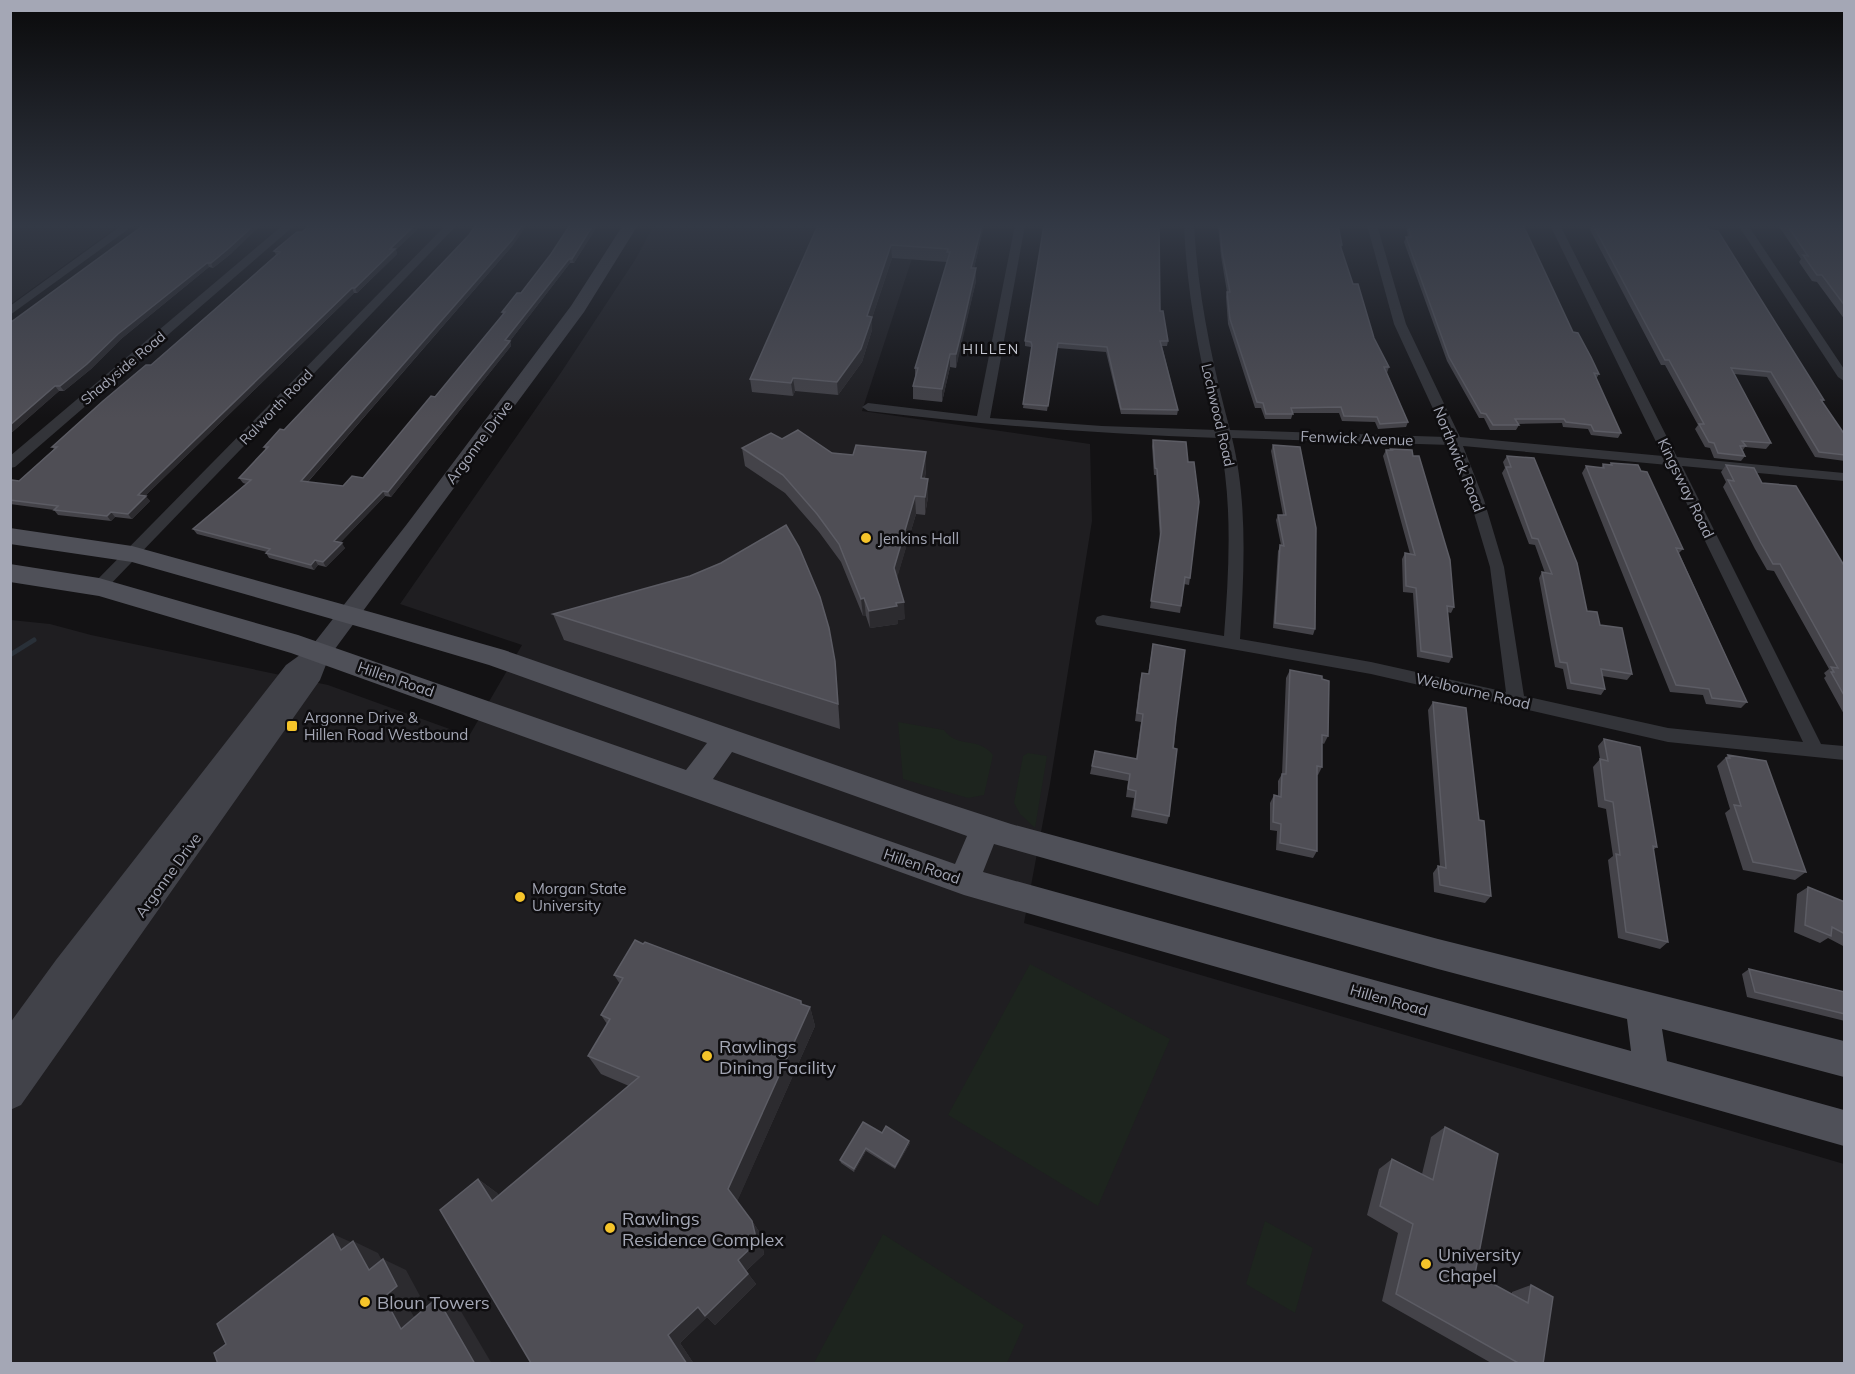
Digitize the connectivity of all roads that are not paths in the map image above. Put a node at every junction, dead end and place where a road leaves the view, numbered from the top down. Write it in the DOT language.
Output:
graph roads {
  1 [pos="41,289"];
  2 [pos="215,289"];
  3 [pos="390,289"];
  4 [pos="591,289"];
  5 [pos="1008,289"];
  6 [pos="1193,289"];
  7 [pos="1390,289"];
  8 [pos="1587,289"];
  9 [pos="1786,289"];
  10 [pos="10,312"];
  11 [pos="1845,377"];
  12 [pos="868,407"];
  13 [pos="983,421"];
  14 [pos="1225,434"];
  15 [pos="1455,441"];
  16 [pos="1673,462"];
  17 [pos="10,464"];
  18 [pos="1845,477"];
  19 [pos="10,536"];
  20 [pos="132,554"];
  21 [pos="10,573"];
  22 [pos="99,587"];
  23 [pos="349,615"];
  24 [pos="1103,621"];
  25 [pos="1232,643"];
  26 [pos="319,652"];
  27 [pos="1516,701"];
  28 [pos="726,739"];
  29 [pos="1816,750"];
  30 [pos="1845,753"];
  31 [pos="692,785"];
  32 [pos="985,828"];
  33 [pos="964,881"];
  34 [pos="1642,1006"];
  35 [pos="10,1050"];
  36 [pos="1845,1059"];
  37 [pos="1651,1074"];
  38 [pos="10,1094"];
  39 [pos="1845,1128"];
  1 -- 10 [label="street"];
  2 -- 17 [label="street, Shadyside Road"];
  3 -- 20 [label="street, Ralworth Road"];
  4 -- 23 [label="main road, Argonne Drive"];
  5 -- 13 [label="street"];
  6 -- 14 [label="street, Lochwood Road"];
  7 -- 15 [label="street, Northwick Road"];
  8 -- 16 [label="street, Kingsway Road"];
  9 -- 11 [label="street"];
  12 -- 13 [label="street, Fenwick Avenue"];
  13 -- 14 [label="street, Fenwick Avenue"];
  14 -- 15 [label="street, Fenwick Avenue"];
  14 -- 25 [label="street, Lochwood Road"];
  15 -- 16 [label="street, Fenwick Avenue"];
  15 -- 27 [label="street, Northwick Road"];
  16 -- 18 [label="street, Fenwick Avenue"];
  16 -- 29 [label="street, Kingsway Road"];
  19 -- 20 [label="main road"];
  20 -- 22 [label="street, Ralworth Road"];
  20 -- 23 [label="main road"];
  21 -- 22 [label="main road, Hillen Road"];
  22 -- 26 [label="main road, Hillen Road"];
  23 -- 26 [label="main road, Argonne Drive"];
  23 -- 28 [label="main road"];
  24 -- 25 [label="street, Welbourne Road"];
  25 -- 27 [label="street, Welbourne Road"];
  26 -- 31 [label="main road, Hillen Road"];
  26 -- 35 [label="main road, Argonne Drive"];
  26 -- 38 [label="main road, Argonne Drive"];
  27 -- 29 [label="street, Welbourne Road"];
  28 -- 31 [label="main road"];
  28 -- 32 [label="main road"];
  29 -- 30 [label="street, Welbourne Road"];
  31 -- 33 [label="main road, Hillen Road"];
  32 -- 33 [label="main road"];
  32 -- 34 [label="main road"];
  33 -- 37 [label="main road, Hillen Road"];
  34 -- 36 [label="main road"];
  34 -- 37 [label="main road"];
  37 -- 39 [label="main road, Hillen Road"];
}
